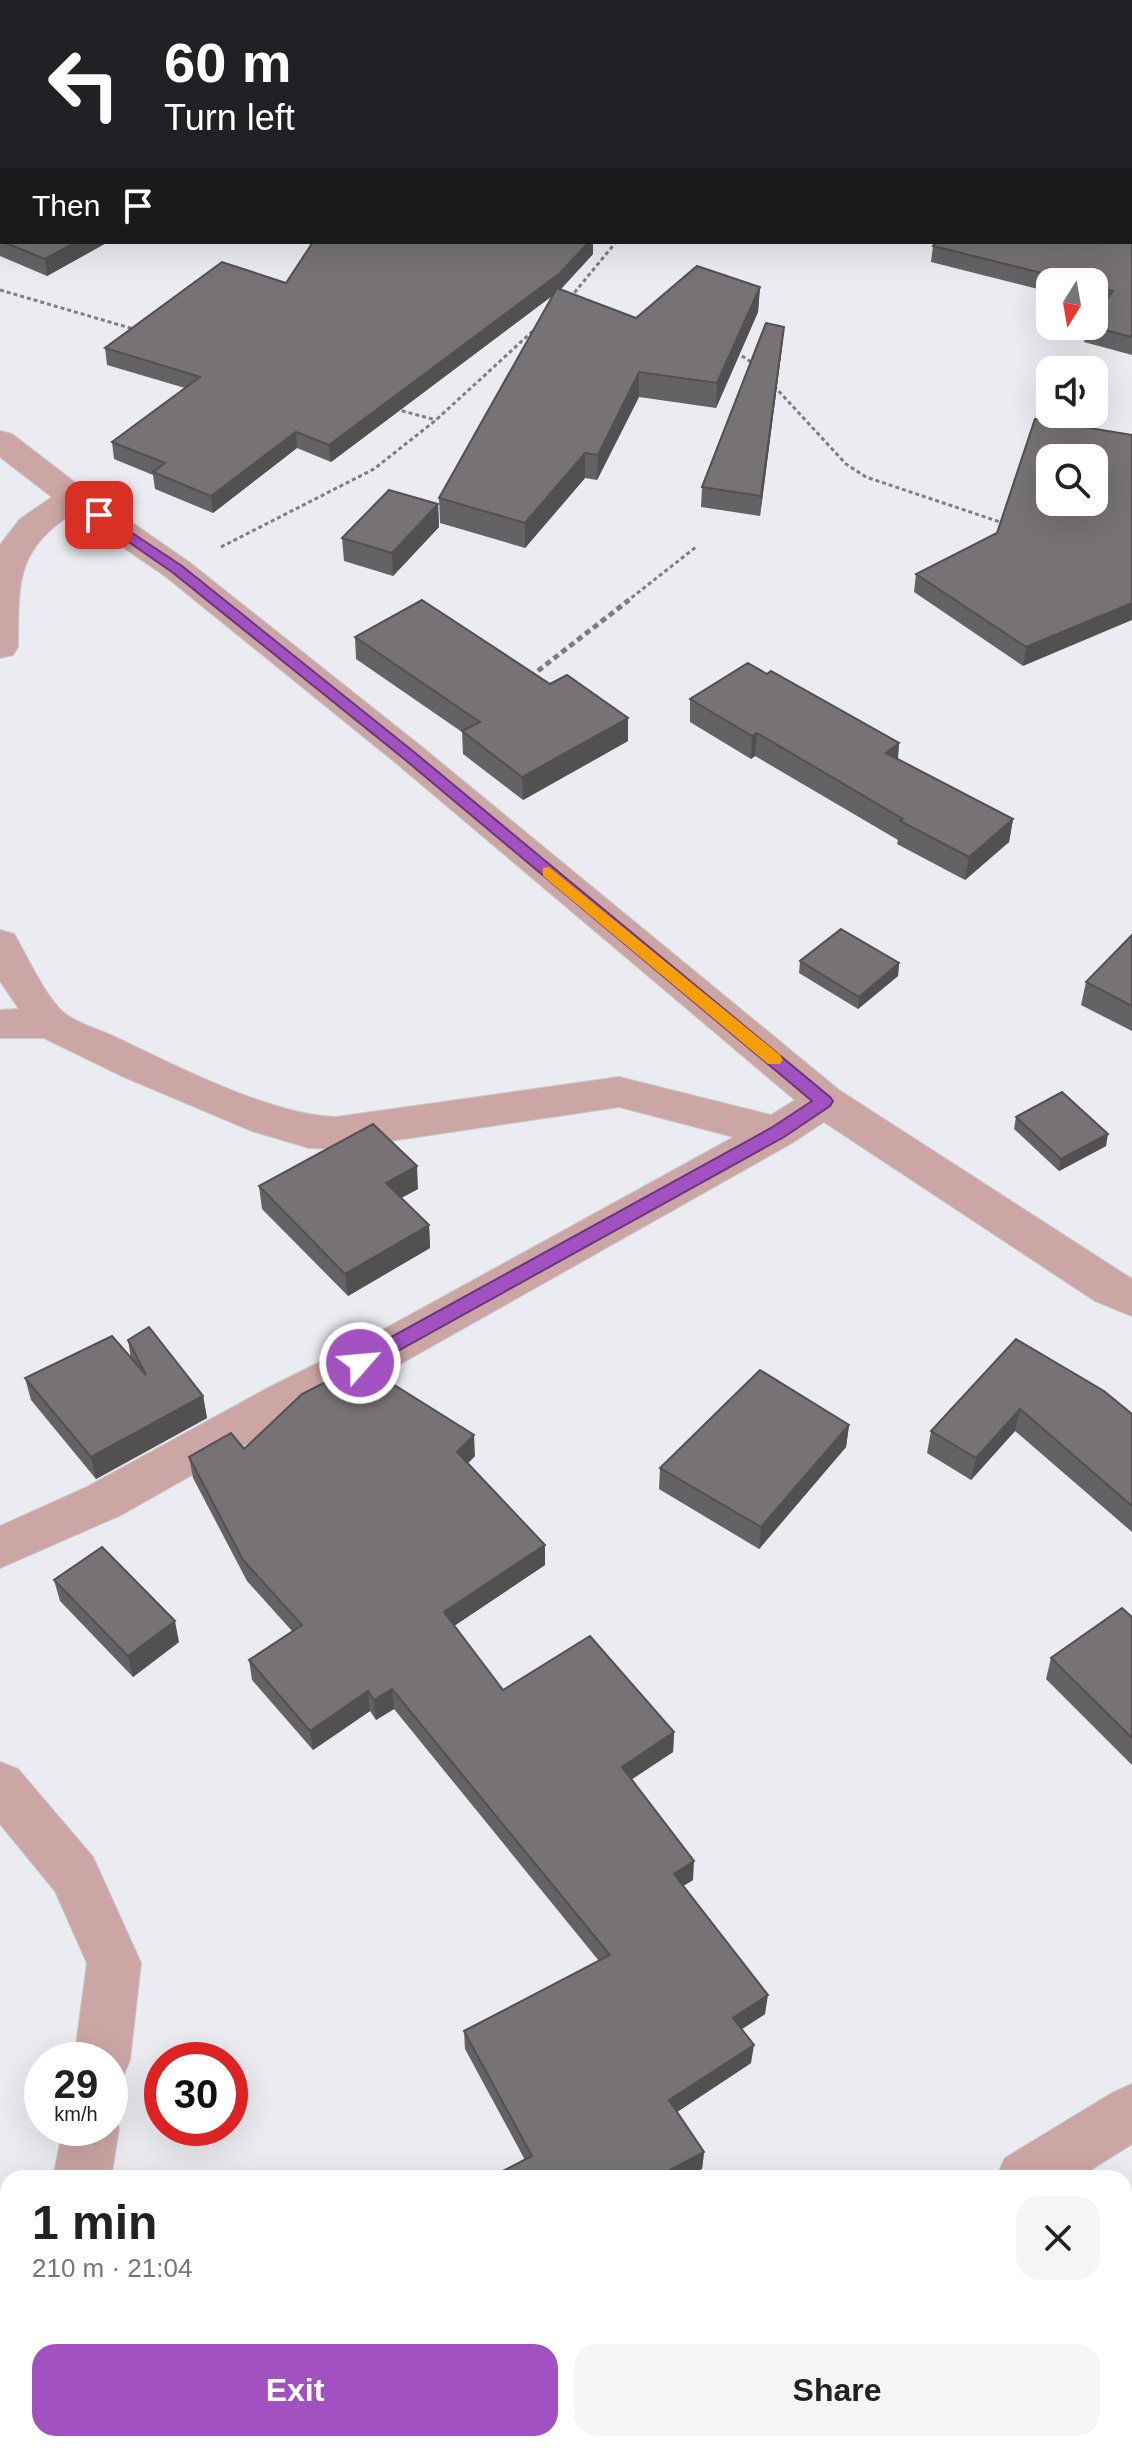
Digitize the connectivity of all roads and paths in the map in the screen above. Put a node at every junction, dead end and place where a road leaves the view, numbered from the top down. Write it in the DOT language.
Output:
graph roads {
  1 [pos="614,244"];
  2 [pos="0,290"];
  3 [pos="566,303"];
  4 [pos="545,321"];
  5 [pos="148,333"];
  6 [pos="724,348"];
  7 [pos="761,371"];
  8 [pos="771,382"];
  9 [pos="392,408"];
  10 [pos="436,420"];
  11 [pos="0,441"];
  12 [pos="73,497"];
  13 [pos="1012,526"];
  14 [pos="696,547"];
  15 [pos="177,569"];
  16 [pos="0,647"];
  17 [pos="524,682"];
  18 [pos="0,944"];
  19 [pos="49,1023"];
  20 [pos="0,1024"];
  21 [pos="824,1101"];
  22 [pos="777,1132"];
  23 [pos="1132,1299"];
  24 [pos="0,1548"];
  25 [pos="0,1785"];
  26 [pos="104,2042"];
  27 [pos="1132,2112"];
  28 [pos="88,2146"];
  29 [pos="83,2170"];
  30 [pos="1038,2170"];
  1 -- 3 [label="path"];
  2 -- 5 [label="path"];
  4 -- 10 [label="path"];
  6 -- 7 [label="path"];
  8 -- 13 [label="path"];
  9 -- 10 [label="path"];
  10 -- 15 [label="path"];
  11 -- 12 [label="street"];
  12 -- 15 [label="street"];
  12 -- 16 [label="street"];
  14 -- 17 [label="path"];
  15 -- 21 [label="street"];
  18 -- 19 [label="street"];
  19 -- 20 [label="street"];
  19 -- 22 [label="street"];
  21 -- 22 [label="street"];
  21 -- 23 [label="street"];
  22 -- 24 [label="street"];
  25 -- 26 [label="street"];
  27 -- 30 [label="street"];
  28 -- 29 [label="street"];
}
